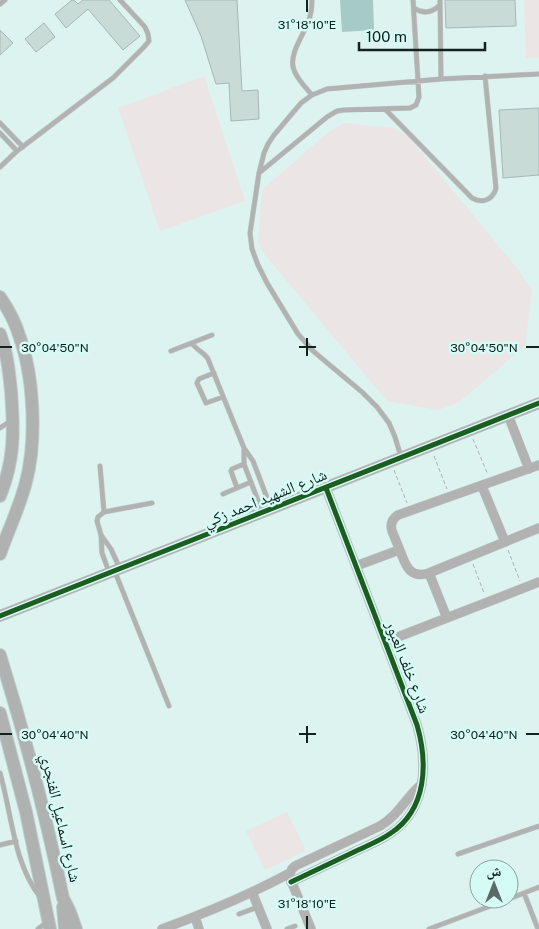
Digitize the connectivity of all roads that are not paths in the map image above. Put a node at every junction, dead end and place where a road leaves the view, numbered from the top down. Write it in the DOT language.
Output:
graph roads {
  1 [pos="5,0"];
  2 [pos="120,0"];
  3 [pos="312,0"];
  4 [pos="413,0"];
  5 [pos="440,2"];
  6 [pos="0,4"];
  7 [pos="414,8"];
  8 [pos="539,74"];
  9 [pos="486,76"];
  10 [pos="441,79"];
  11 [pos="418,81"];
  12 [pos="312,95"];
  13 [pos="385,108"];
  14 [pos="0,123"];
  15 [pos="0,133"];
  16 [pos="23,147"];
  17 [pos="17,151"];
  18 [pos="0,167"];
  19 [pos="259,174"];
  20 [pos="0,297"];
  21 [pos="0,334"];
  22 [pos="212,335"];
  23 [pos="192,343"];
  24 [pos="171,351"];
  25 [pos="214,373"];
  26 [pos="223,397"];
  27 [pos="539,403"];
  28 [pos="508,416"];
  29 [pos="13,418"];
  30 [pos="0,428"];
  31 [pos="244,448"];
  32 [pos="396,460"];
  33 [pos="244,464"];
  34 [pos="100,466"];
  35 [pos="539,466"];
  36 [pos="529,469"];
  37 [pos="251,482"];
  38 [pos="482,486"];
  39 [pos="237,488"];
  40 [pos="326,488"];
  41 [pos="222,494"];
  42 [pos="0,496"];
  43 [pos="152,503"];
  44 [pos="267,511"];
  45 [pos="104,512"];
  46 [pos="539,528"];
  47 [pos="101,535"];
  48 [pos="505,542"];
  49 [pos="399,550"];
  50 [pos="0,554"];
  51 [pos="356,566"];
  52 [pos="115,571"];
  53 [pos="429,573"];
  54 [pos="539,582"];
  55 [pos="0,616"];
  56 [pos="447,618"];
  57 [pos="385,642"];
  58 [pos="0,655"];
  59 [pos="169,706"];
  60 [pos="0,713"];
  61 [pos="0,773"];
  62 [pos="539,826"];
  63 [pos="16,841"];
  64 [pos="0,845"];
  65 [pos="458,854"];
  66 [pos="291,878"];
  67 [pos="539,887"];
  68 [pos="252,892"];
  69 [pos="524,893"];
  70 [pos="519,895"];
  71 [pos="62,898"];
  72 [pos="45,904"];
  73 [pos="258,907"];
  74 [pos="482,909"];
  75 [pos="239,914"];
  76 [pos="195,917"];
  77 [pos="49,925"];
  78 [pos="295,926"];
  79 [pos="38,929"];
  80 [pos="65,929"];
  81 [pos="76,929"];
  82 [pos="162,929"];
  83 [pos="200,929"];
  84 [pos="267,929"];
  85 [pos="287,929"];
  86 [pos="311,929"];
  87 [pos="429,929"];
  88 [pos="538,929"];
  1 -- 6 [label="lane"];
  2 -- 16 [label="lane"];
  3 -- 12 [label="lane"];
  4 -- 7 [label="lane"];
  5 -- 7 [label="lane"];
  5 -- 10 [label="lane"];
  7 -- 11 [label="lane"];
  8 -- 9 [label="lane"];
  9 -- 10 [label="lane"];
  9 -- 13 [label="lane"];
  10 -- 11 [label="lane"];
  11 -- 12 [label="lane"];
  11 -- 13 [label="lane"];
  12 -- 19 [label="lane"];
  13 -- 19 [label="lane"];
  14 -- 16 [label="lane"];
  15 -- 17 [label="lane"];
  16 -- 17 [label="lane"];
  17 -- 18 [label="lane"];
  19 -- 32 [label="lane"];
  20 -- 50 [label="main road"];
  21 -- 29 [label="main road"];
  22 -- 23 [label="lane"];
  23 -- 24 [label="lane"];
  23 -- 25 [label="lane"];
  25 -- 26 [label="lane"];
  25 -- 26 [label="lane"];
  26 -- 31 [label="lane"];
  27 -- 28 [label="street, شارع الشهيد احمد زكي"];
  28 -- 32 [label="street, شارع الشهيد احمد زكي"];
  28 -- 36 [label="street"];
  29 -- 30 [label="lane"];
  29 -- 42 [label="main road"];
  31 -- 33 [label="lane"];
  31 -- 44 [label="lane"];
  32 -- 40 [label="street, شارع الشهيد احمد زكي"];
  33 -- 37 [label="lane"];
  33 -- 39 [label="lane"];
  34 -- 45 [label="lane"];
  35 -- 36 [label="street"];
  36 -- 38 [label="street"];
  37 -- 39 [label="lane"];
  37 -- 44 [label="lane"];
  38 -- 48 [label="street"];
  38 -- 49 [label="street"];
  39 -- 41 [label="lane"];
  40 -- 44 [label="street, شارع الشهيد احمد زكي"];
  40 -- 51 [label="street, شارع خلف العبور"];
  43 -- 45 [label="lane"];
  44 -- 52 [label="street, شارع الشهيد احمد زكي"];
  45 -- 47 [label="lane"];
  46 -- 48 [label="street"];
  47 -- 52 [label="lane"];
  47 -- 52 [label="lane"];
  48 -- 53 [label="street"];
  49 -- 51 [label="street"];
  49 -- 53 [label="street"];
  51 -- 57 [label="street, شارع خلف العبور"];
  52 -- 55 [label="street, شارع الشهيد احمد زكي"];
  52 -- 59 [label="lane"];
  53 -- 56 [label="street"];
  54 -- 56 [label="street"];
  56 -- 57 [label="street"];
  57 -- 66 [label="street, شارع خلف العبور"];
  58 -- 71 [label="main road, شارع اسماعيل الفنجري"];
  60 -- 72 [label="main road, شارع اسماعيل الفنجري"];
  61 -- 63 [label="lane"];
  62 -- 65 [label="lane"];
  63 -- 64 [label="lane"];
  63 -- 72 [label="lane"];
  66 -- 68 [label="street, شارع خلف العبور"];
  66 -- 86 [label="street"];
  67 -- 69 [label="lane"];
  68 -- 73 [label="street"];
  68 -- 76 [label="street, شارع خلف العبور"];
  69 -- 70 [label="lane"];
  69 -- 88 [label="lane"];
  71 -- 80 [label="main road"];
  71 -- 81 [label="main road, شارع اسماعيل الفنجري"];
  72 -- 77 [label="main road, شارع اسماعيل الفنجري"];
  73 -- 75 [label="lane"];
  73 -- 84 [label="street"];
  74 -- 87 [label="lane"];
  76 -- 82 [label="street, شارع خلف العبور"];
  76 -- 83 [label="street"];
  77 -- 79 [label="lane"];
  78 -- 85 [label="lane"];
}
